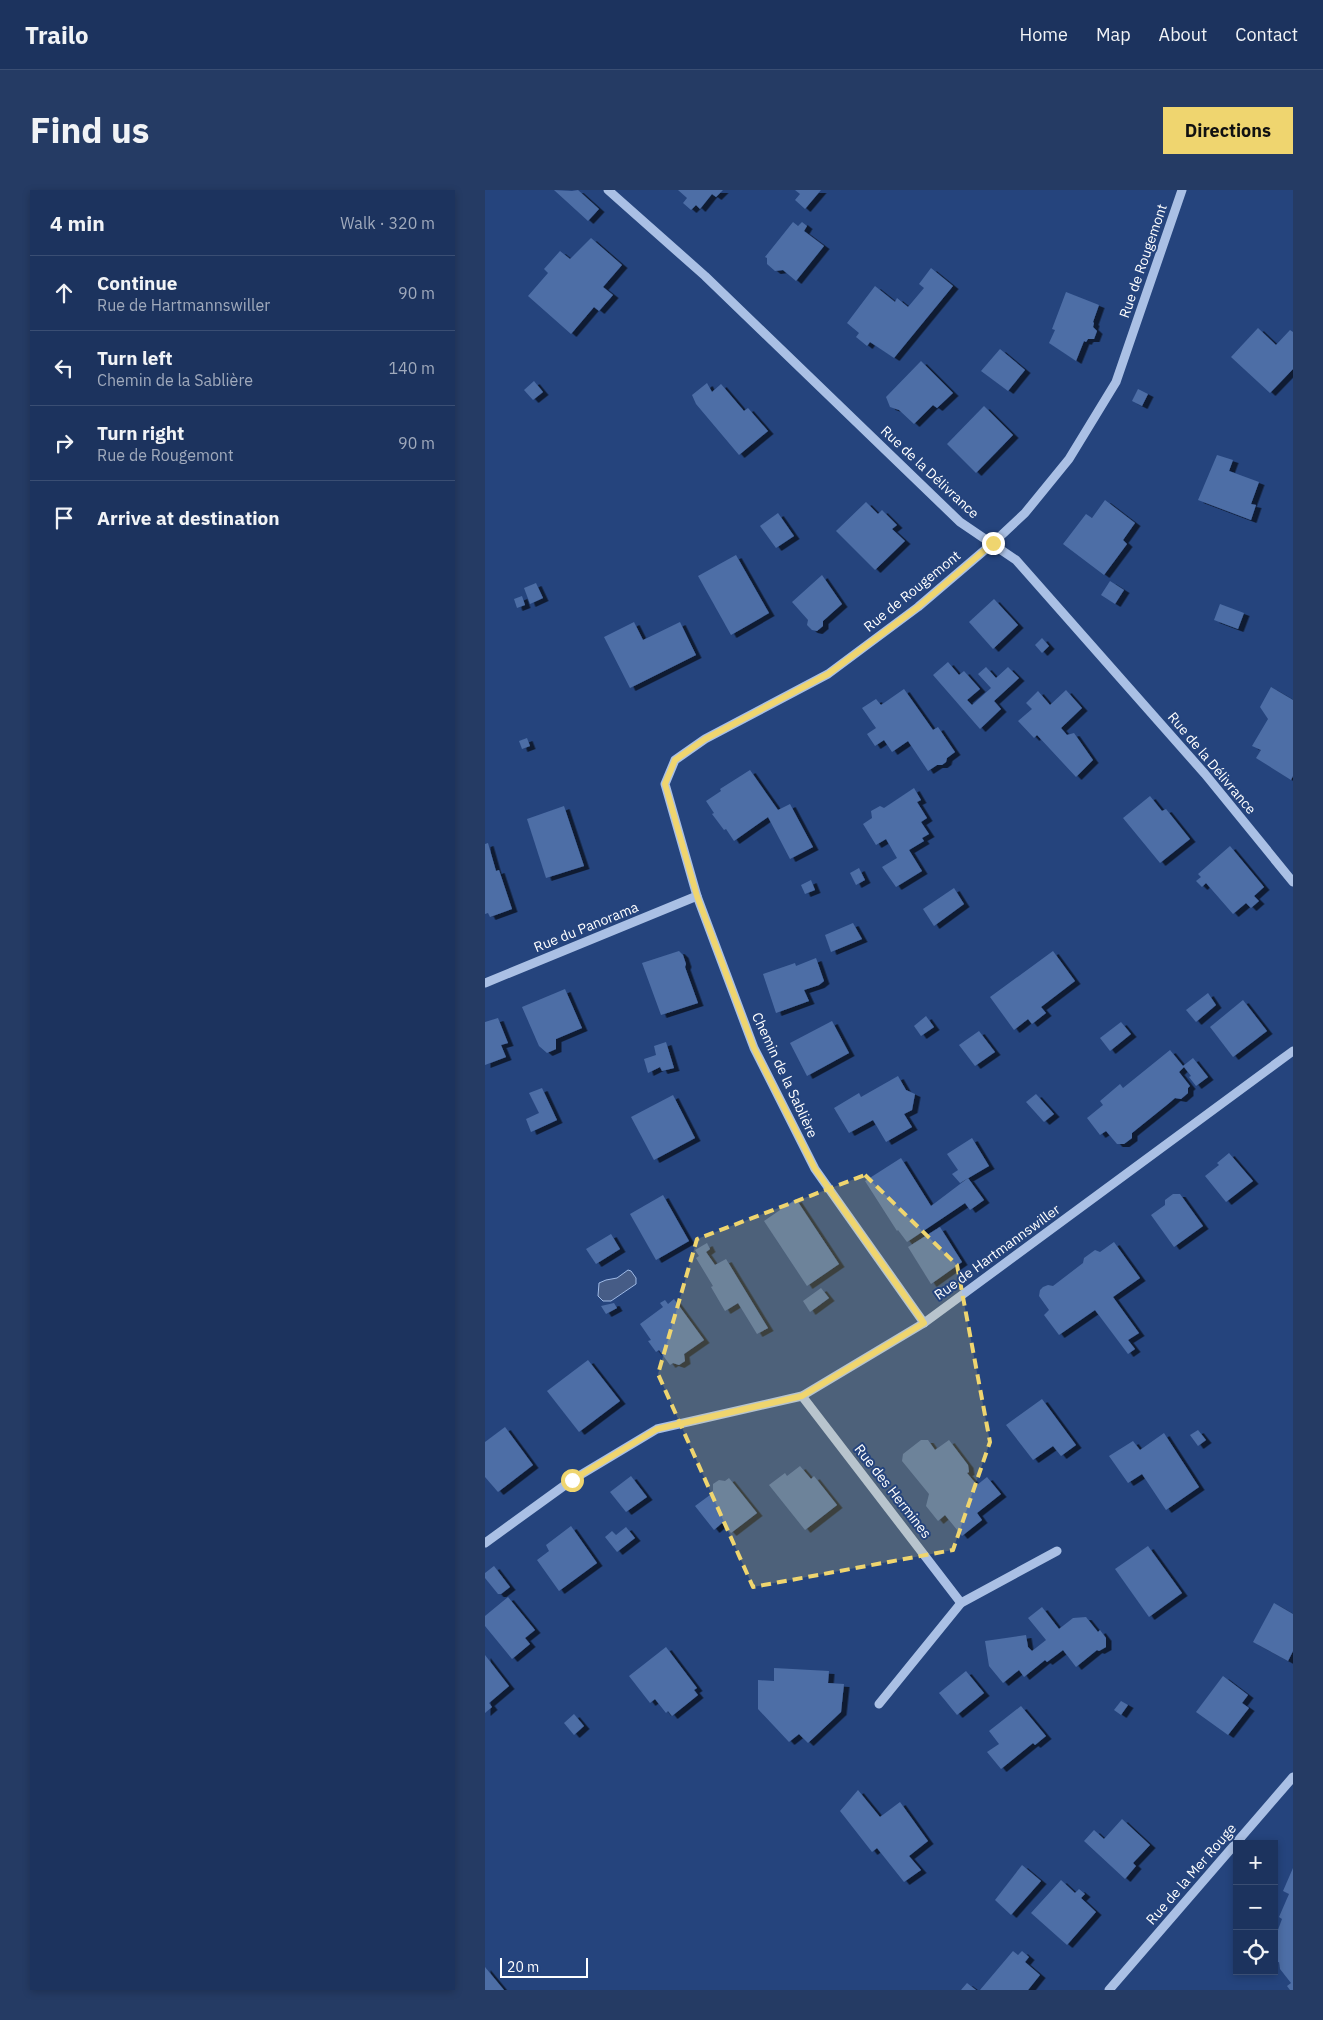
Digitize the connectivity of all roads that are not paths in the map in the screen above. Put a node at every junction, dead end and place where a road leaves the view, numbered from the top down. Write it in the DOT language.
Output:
graph roads {
  1 [pos="608,190"];
  2 [pos="1182,190"];
  3 [pos="993,543"];
  4 [pos="665,784"];
  5 [pos="1293,882"];
  6 [pos="697,896"];
  7 [pos="485,983"];
  8 [pos="1293,1051"];
  9 [pos="924,1323"];
  10 [pos="802,1396"];
  11 [pos="485,1543"];
  12 [pos="1057,1551"];
  13 [pos="961,1603"];
  14 [pos="879,1704"];
  15 [pos="1293,1776"];
  16 [pos="1109,1990"];
  1 -- 3 [label="street, Rue de la Délivrance"];
  2 -- 3 [label="street, Rue de Rougemont"];
  3 -- 4 [label="street, Rue de Rougemont"];
  3 -- 5 [label="street, Rue de la Délivrance"];
  4 -- 6 [label="street, Chemin de la Sablière"];
  6 -- 7 [label="street, Rue du Panorama"];
  6 -- 9 [label="street, Chemin de la Sablière"];
  8 -- 9 [label="street, Rue de Hartmannswiller"];
  9 -- 10 [label="street, Rue de Hartmannswiller"];
  10 -- 11 [label="street, Rue de Hartmannswiller"];
  10 -- 13 [label="street, Rue des Hermines"];
  12 -- 13 [label="street"];
  13 -- 14 [label="street"];
  15 -- 16 [label="street, Rue de la Mer Rouge"];
}
